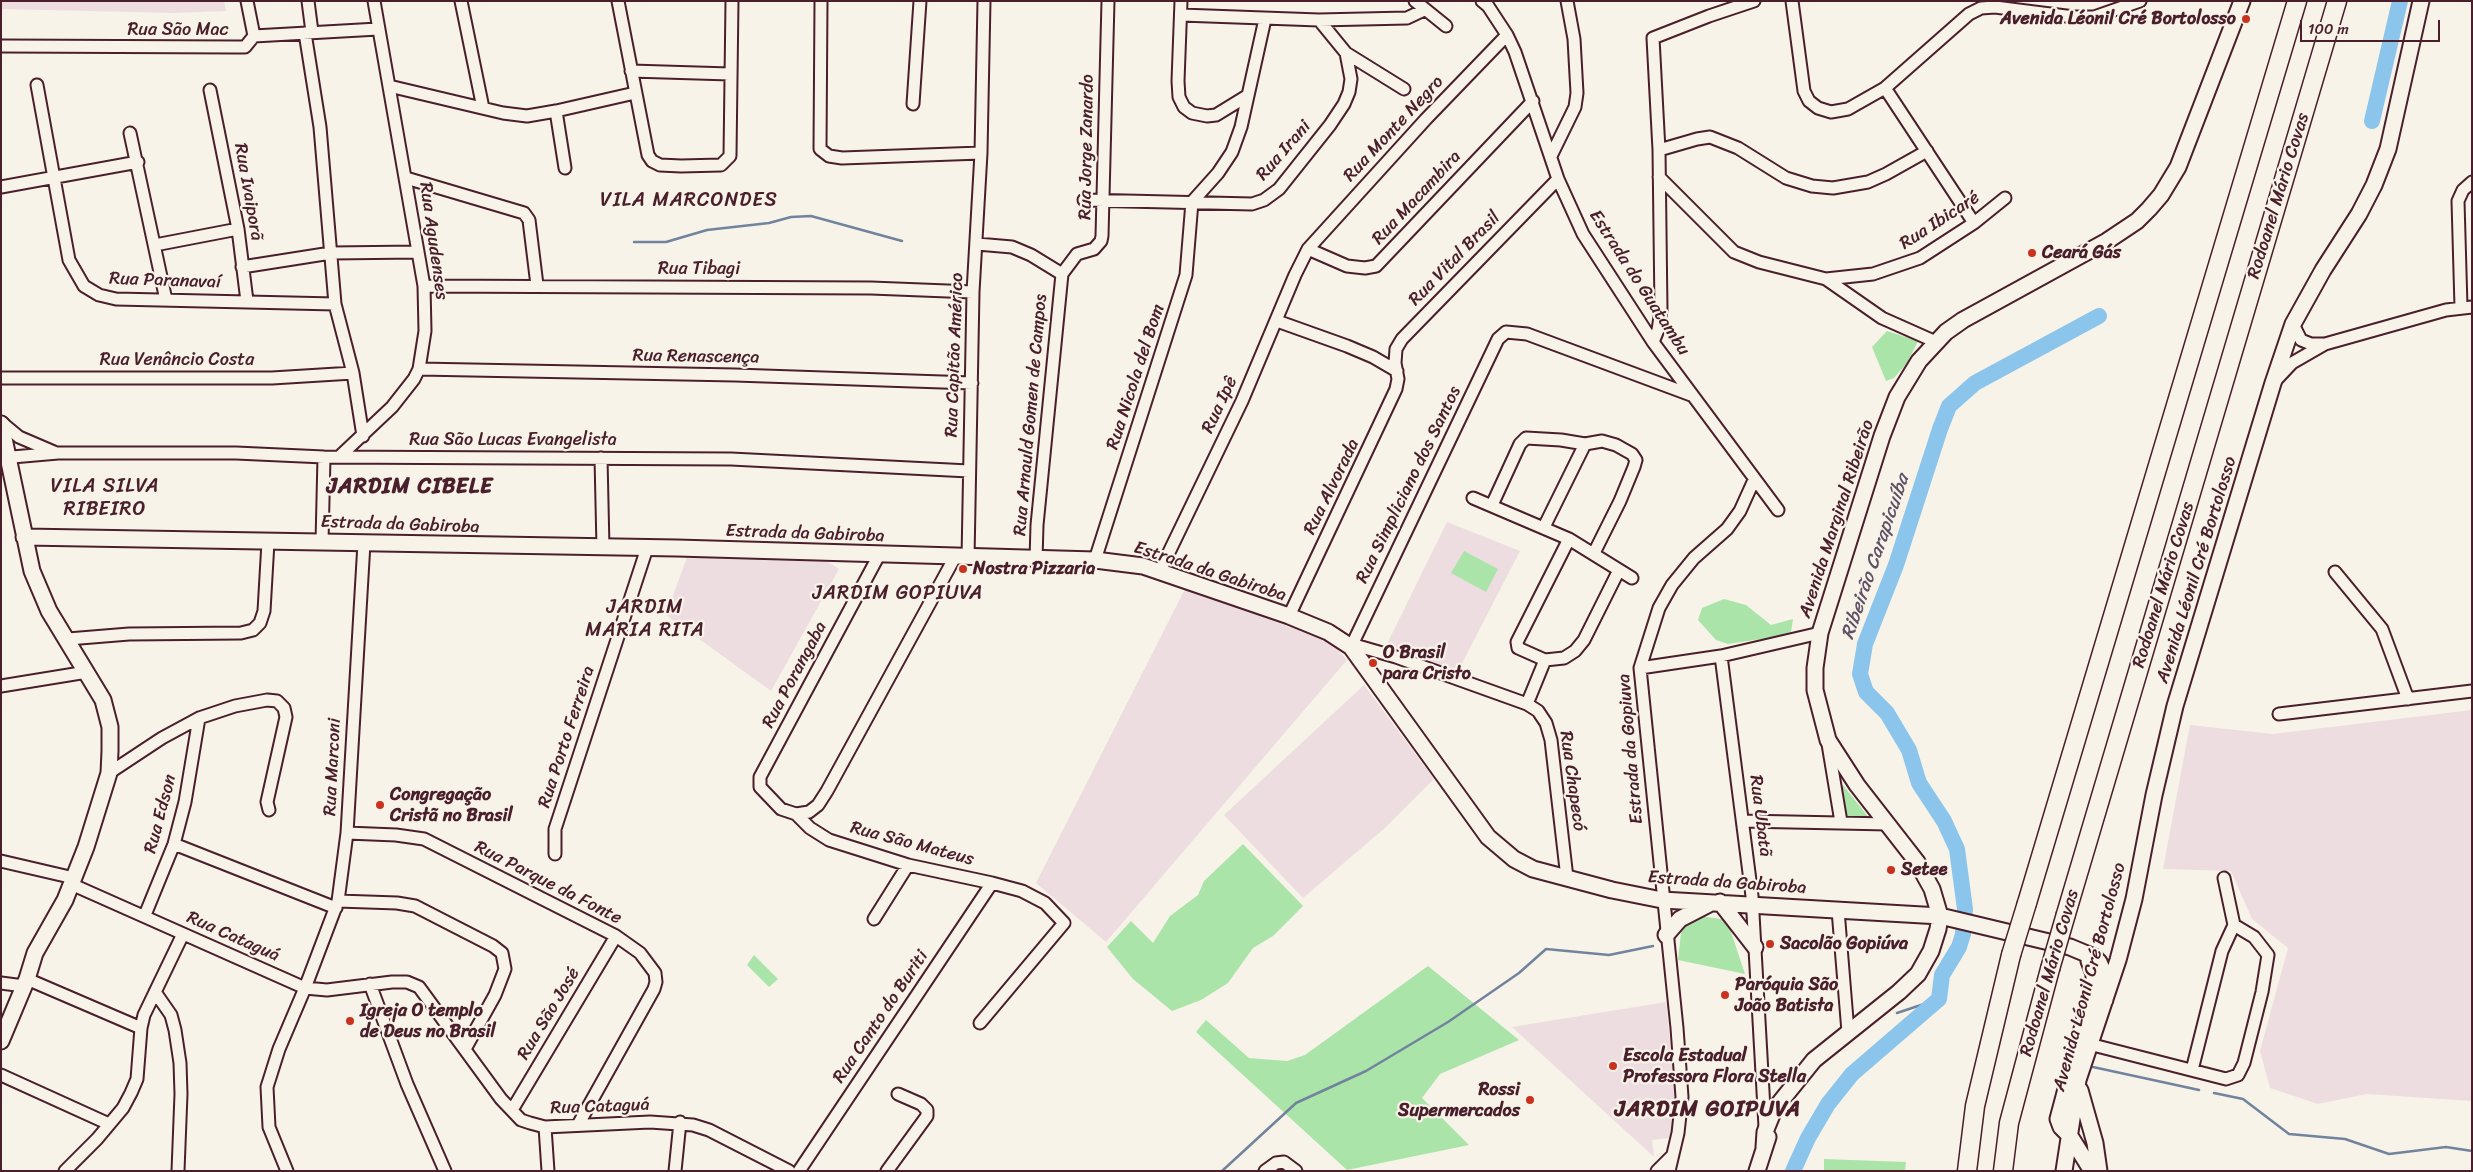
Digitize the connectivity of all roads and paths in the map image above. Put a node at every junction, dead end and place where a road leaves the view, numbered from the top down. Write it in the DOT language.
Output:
graph roads {
  1 [pos="247,1"];
  2 [pos="308,1"];
  3 [pos="374,1"];
  4 [pos="461,1"];
  5 [pos="618,1"];
  6 [pos="732,1"];
  7 [pos="821,1"];
  8 [pos="920,1"];
  9 [pos="984,1"];
  10 [pos="1108,1"];
  11 [pos="1181,1"];
  12 [pos="1415,1"];
  13 [pos="1482,1"];
  14 [pos="1568,1"];
  15 [pos="1754,1"];
  16 [pos="1792,1"];
  17 [pos="2140,1"];
  18 [pos="2242,1"];
  19 [pos="2297,1"];
  20 [pos="2338,1"];
  21 [pos="2421,1"];
  22 [pos="1424,10"];
  23 [pos="1181,15"];
  24 [pos="1265,19"];
  25 [pos="1319,20"];
  26 [pos="1446,26"];
  27 [pos="378,29"];
  28 [pos="309,32"];
  29 [pos="1507,35"];
  30 [pos="254,36"];
  31 [pos="1,46"];
  32 [pos="1346,53"];
  33 [pos="632,71"];
  34 [pos="730,74"];
  35 [pos="37,85"];
  36 [pos="389,86"];
  37 [pos="1884,88"];
  38 [pos="1404,89"];
  39 [pos="210,90"];
  40 [pos="635,93"];
  41 [pos="1247,96"];
  42 [pos="1532,101"];
  43 [pos="913,104"];
  44 [pos="483,108"];
  45 [pos="556,112"];
  46 [pos="130,133"];
  47 [pos="1659,150"];
  48 [pos="1927,151"];
  49 [pos="981,153"];
  50 [pos="1552,156"];
  51 [pos="138,162"];
  52 [pos="565,168"];
  53 [pos="55,177"];
  54 [pos="1659,177"];
  55 [pos="406,178"];
  56 [pos="1558,179"];
  57 [pos="2472,182"];
  58 [pos="1,187"];
  59 [pos="2005,198"];
  60 [pos="1084,200"];
  61 [pos="1103,200"];
  62 [pos="1192,202"];
  63 [pos="1974,223"];
  64 [pos="238,229"];
  65 [pos="976,244"];
  66 [pos="155,245"];
  67 [pos="1308,249"];
  68 [pos="417,252"];
  69 [pos="331,253"];
  70 [pos="242,267"];
  71 [pos="1062,274"];
  72 [pos="1826,280"];
  73 [pos="537,285"];
  74 [pos="424,286"];
  75 [pos="973,292"];
  76 [pos="166,300"];
  77 [pos="248,301"];
  78 [pos="335,304"];
  79 [pos="2466,307"];
  80 [pos="1277,321"];
  81 [pos="2293,324"];
  82 [pos="1653,342"];
  83 [pos="1936,342"];
  84 [pos="2325,344"];
  85 [pos="419,369"];
  86 [pos="1397,371"];
  87 [pos="353,373"];
  88 [pos="1,378"];
  89 [pos="972,383"];
  90 [pos="2273,383"];
  91 [pos="1691,396"];
  92 [pos="1,423"];
  93 [pos="363,436"];
  94 [pos="1585,444"];
  95 [pos="58,453"];
  96 [pos="324,457"];
  97 [pos="339,457"];
  98 [pos="4,458"];
  99 [pos="601,458"];
  100 [pos="969,471"];
  101 [pos="1754,480"];
  102 [pos="1473,498"];
  103 [pos="1492,505"];
  104 [pos="1778,510"];
  105 [pos="1544,527"];
  106 [pos="24,537"];
  107 [pos="1569,539"];
  108 [pos="268,542"];
  109 [pos="322,542"];
  110 [pos="364,543"];
  111 [pos="604,548"];
  112 [pos="647,548"];
  113 [pos="1594,553"];
  114 [pos="879,555"];
  115 [pos="961,557"];
  116 [pos="1036,560"];
  117 [pos="1095,560"];
  118 [pos="1619,570"];
  119 [pos="2336,572"];
  120 [pos="1159,573"];
  121 [pos="1632,578"];
  122 [pos="1289,616"];
  123 [pos="1820,633"];
  124 [pos="68,639"];
  125 [pos="1351,647"];
  126 [pos="1721,656"];
  127 [pos="1545,660"];
  128 [pos="1640,668"];
  129 [pos="87,672"];
  130 [pos="1,686"];
  131 [pos="2472,691"];
  132 [pos="2408,699"];
  133 [pos="1527,704"];
  134 [pos="2279,714"];
  135 [pos="199,718"];
  136 [pos="1828,740"];
  137 [pos="109,773"];
  138 [pos="760,787"];
  139 [pos="269,810"];
  140 [pos="796,814"];
  141 [pos="1743,821"];
  142 [pos="1841,822"];
  143 [pos="1888,824"];
  144 [pos="347,833"];
  145 [pos="174,844"];
  146 [pos="555,854"];
  147 [pos="1,861"];
  148 [pos="908,865"];
  149 [pos="1567,878"];
  150 [pos="2224,878"];
  151 [pos="72,881"];
  152 [pos="992,882"];
  153 [pos="1662,900"];
  154 [pos="1717,902"];
  155 [pos="337,904"];
  156 [pos="1753,904"];
  157 [pos="1838,910"];
  158 [pos="145,914"];
  159 [pos="1940,916"];
  160 [pos="874,919"];
  161 [pos="2234,924"];
  162 [pos="183,934"];
  163 [pos="1666,935"];
  164 [pos="616,936"];
  165 [pos="1755,947"];
  166 [pos="2070,947"];
  167 [pos="1,983"];
  168 [pos="26,983"];
  169 [pos="370,984"];
  170 [pos="305,988"];
  171 [pos="155,992"];
  172 [pos="2105,1000"];
  173 [pos="980,1023"];
  174 [pos="141,1028"];
  175 [pos="1848,1032"];
  176 [pos="1,1041"];
  177 [pos="2089,1044"];
  178 [pos="465,1049"];
  179 [pos="2192,1070"];
  180 [pos="1,1075"];
  181 [pos="2078,1080"];
  182 [pos="1764,1093"];
  183 [pos="898,1094"];
  184 [pos="1782,1100"];
  185 [pos="1975,1106"];
  186 [pos="512,1110"];
  187 [pos="680,1122"];
  188 [pos="2088,1122"];
  189 [pos="109,1124"];
  190 [pos="578,1125"];
  191 [pos="545,1127"];
  192 [pos="2070,1136"];
  193 [pos="1764,1139"];
  194 [pos="1672,1156"];
  195 [pos="776,1168"];
  196 [pos="65,1171"];
  197 [pos="178,1171"];
  198 [pos="287,1171"];
  199 [pos="445,1171"];
  200 [pos="548,1171"];
  201 [pos="675,1171"];
  202 [pos="789,1171"];
  203 [pos="799,1171"];
  204 [pos="887,1171"];
  205 [pos="1265,1171"];
  206 [pos="1296,1171"];
  207 [pos="1657,1171"];
  208 [pos="1669,1171"];
  209 [pos="1757,1171"];
  210 [pos="1959,1171"];
  211 [pos="1967,1171"];
  212 [pos="2003,1171"];
  213 [pos="2064,1171"];
  214 [pos="2092,1171"];
  215 [pos="2099,1171"];
  1 -- 30 [label="street"];
  2 -- 28 [label="street"];
  3 -- 27 [label="street, Rua Agudenses"];
  4 -- 44 [label="street"];
  5 -- 33 [label="street"];
  6 -- 34 [label="street"];
  7 -- 49 [label="street"];
  8 -- 43 [label="street"];
  9 -- 49 [label="street, Rua Capitão Américo"];
  10 -- 61 [label="street, Rua Jorge Zanardo"];
  11 -- 23 [label="street"];
  12 -- 22 [label="street"];
  13 -- 29 [label="street, Estrada do Guatambu"];
  14 -- 50 [label="street"];
  15 -- 47 [label="street"];
  16 -- 37 [label="street"];
  17 -- 37 [label="street"];
  18 -- 83 [label="main road, Avenida Marginal Ribeirão"];
  19 -- 185 [label="highway, bridge"];
  20 -- 212 [label="highway, Rodoanel Mário Covas, bridge"];
  21 -- 81 [label="main road, Avenida Léonil Cré Bortolosso"];
  22 -- 25 [label="street"];
  22 -- 26 [label="street"];
  23 -- 24 [label="street"];
  23 -- 41 [label="street"];
  24 -- 25 [label="street"];
  24 -- 41 [label="street"];
  25 -- 32 [label="street, Rua Irani"];
  27 -- 28 [label="street, Rua São Mac"];
  27 -- 36 [label="street, Rua Agudenses"];
  28 -- 30 [label="street, Rua São Mac"];
  28 -- 69 [label="street"];
  29 -- 42 [label="street, Estrada do Guatambu"];
  29 -- 67 [label="street, Rua Monte Negro"];
  30 -- 31 [label="street, Rua São Mac"];
  32 -- 38 [label="street"];
  32 -- 62 [label="street, Rua Irani"];
  33 -- 34 [label="street"];
  33 -- 40 [label="street"];
  34 -- 40 [label="street"];
  35 -- 53 [label="street, Rua Paranavaí"];
  36 -- 44 [label="street"];
  36 -- 55 [label="street, Rua Agudenses"];
  37 -- 48 [label="street"];
  39 -- 64 [label="street, Rua Ivaiporã"];
  40 -- 45 [label="street"];
  41 -- 62 [label="street"];
  42 -- 50 [label="street, Estrada do Guatambu"];
  42 -- 67 [label="street, Rua Macambira"];
  44 -- 45 [label="street"];
  45 -- 52 [label="street"];
  46 -- 51 [label="street"];
  47 -- 48 [label="street"];
  47 -- 54 [label="street"];
  48 -- 63 [label="street"];
  49 -- 65 [label="street, Rua Capitão Américo"];
  50 -- 56 [label="street, Estrada do Guatambu"];
  51 -- 53 [label="street"];
  51 -- 66 [label="street"];
  53 -- 58 [label="street"];
  53 -- 76 [label="street, Rua Paranavaí"];
  54 -- 72 [label="street, Rua Ibicaré"];
  54 -- 82 [label="street"];
  55 -- 68 [label="street, Rua Agudenses"];
  55 -- 73 [label="street"];
  56 -- 82 [label="street, Estrada do Guatambu"];
  56 -- 86 [label="street, Rua Vital Brasil"];
  57 -- 79 [label="street"];
  59 -- 63 [label="street, Rua Ibicaré"];
  60 -- 61 [label="street, Rua Irani"];
  61 -- 62 [label="street, Rua Irani"];
  61 -- 71 [label="street, Rua Jorge Zanardo"];
  62 -- 117 [label="street, Rua Nicola del Bom"];
  63 -- 72 [label="street, Rua Ibicaré"];
  64 -- 66 [label="street"];
  64 -- 70 [label="street, Rua Ivaiporã"];
  65 -- 71 [label="street"];
  65 -- 75 [label="street, Rua Capitão Américo"];
  66 -- 76 [label="street"];
  67 -- 80 [label="street, Rua Ipê"];
  68 -- 69 [label="street"];
  68 -- 74 [label="street, Rua Agudenses"];
  69 -- 70 [label="street"];
  69 -- 78 [label="street"];
  70 -- 77 [label="street, Rua Ivaiporã"];
  71 -- 116 [label="street, Rua Arnauld Gomen de Campos"];
  72 -- 83 [label="street"];
  73 -- 74 [label="street, Rua Tibagi"];
  73 -- 75 [label="street, Rua Tibagi"];
  74 -- 85 [label="street, Rua Agudenses"];
  75 -- 89 [label="street, Rua Capitão Américo"];
  76 -- 77 [label="street, Rua Paranavaí"];
  77 -- 78 [label="street, Rua Paranavaí"];
  78 -- 87 [label="street"];
  79 -- 84 [label="street"];
  80 -- 86 [label="street"];
  80 -- 120 [label="street, Rua Ipê"];
  81 -- 84 [label="street"];
  81 -- 90 [label="main road, Avenida Léonil Cré Bortolosso"];
  82 -- 91 [label="street, Estrada do Guatambu"];
  83 -- 123 [label="main road, Avenida Marginal Ribeirão"];
  84 -- 90 [label="street"];
  85 -- 89 [label="street, Rua Renascença"];
  85 -- 93 [label="street, Rua Agudenses"];
  86 -- 122 [label="street, Rua Alvorada"];
  87 -- 88 [label="street, Rua Venâncio Costa"];
  87 -- 93 [label="street"];
  89 -- 100 [label="street, Rua Capitão Américo"];
  90 -- 172 [label="main road, Avenida Léonil Cré Bortolosso"];
  91 -- 101 [label="street, Estrada do Guatambu"];
  91 -- 125 [label="street, Rua Simpliciano dos Santos"];
  92 -- 95 [label="street, Rua São Lucas Evangelista"];
  92 -- 98 [label="main road"];
  93 -- 97 [label="street, Rua Agudenses"];
  94 -- 103 [label="street"];
  94 -- 105 [label="street"];
  94 -- 113 [label="street"];
  95 -- 96 [label="street, Rua São Lucas Evangelista"];
  95 -- 98 [label="street, Rua São Lucas Evangelista"];
  96 -- 97 [label="street, Rua São Lucas Evangelista"];
  96 -- 109 [label="street"];
  97 -- 99 [label="street, Rua São Lucas Evangelista"];
  98 -- 106 [label="main road"];
  99 -- 100 [label="street, Rua São Lucas Evangelista"];
  99 -- 111 [label="street"];
  100 -- 115 [label="street, Rua Capitão Américo"];
  101 -- 104 [label="street, Estrada do Guatambu"];
  101 -- 128 [label="street, Estrada da Gopiuva"];
  102 -- 103 [label="street"];
  103 -- 105 [label="street"];
  105 -- 107 [label="street"];
  106 -- 108 [label="main road, Estrada da Gabiroba"];
  106 -- 124 [label="main road"];
  107 -- 113 [label="street"];
  107 -- 127 [label="street"];
  108 -- 109 [label="main road, Estrada da Gabiroba"];
  108 -- 124 [label="street"];
  109 -- 110 [label="main road, Estrada da Gabiroba"];
  110 -- 111 [label="main road, Estrada da Gabiroba"];
  110 -- 144 [label="street, Rua Marconi"];
  111 -- 112 [label="main road, Estrada da Gabiroba"];
  112 -- 114 [label="main road, Estrada da Gabiroba"];
  112 -- 146 [label="street, Rua Porto Ferreira"];
  113 -- 118 [label="street"];
  114 -- 115 [label="main road, Estrada da Gabiroba"];
  114 -- 138 [label="street, Rua Porangaba"];
  115 -- 116 [label="main road, Estrada da Gabiroba"];
  115 -- 140 [label="street"];
  116 -- 117 [label="main road, Estrada da Gabiroba"];
  117 -- 120 [label="main road, Estrada da Gabiroba"];
  118 -- 121 [label="street"];
  118 -- 127 [label="street"];
  119 -- 132 [label="street"];
  120 -- 122 [label="main road, Estrada da Gabiroba"];
  122 -- 125 [label="main road, Estrada da Gabiroba"];
  123 -- 126 [label="street"];
  123 -- 136 [label="main road, Avenida Marginal Ribeirão"];
  124 -- 129 [label="main road"];
  125 -- 133 [label="street, Rua Chapecó"];
  125 -- 149 [label="main road, Estrada da Gabiroba"];
  126 -- 128 [label="street"];
  126 -- 141 [label="street, Rua Ubatã"];
  127 -- 133 [label="street"];
  128 -- 153 [label="street, Estrada da Gopiuva"];
  129 -- 130 [label="street"];
  129 -- 137 [label="main road"];
  131 -- 132 [label="street"];
  132 -- 134 [label="street"];
  133 -- 149 [label="street, Rua Chapecó"];
  135 -- 137 [label="street"];
  135 -- 139 [label="street"];
  135 -- 145 [label="street, Rua Edson"];
  136 -- 142 [label="street"];
  136 -- 143 [label="main road, Avenida Marginal Ribeirão"];
  137 -- 151 [label="main road"];
  138 -- 140 [label="street, Rua São Mateus"];
  140 -- 148 [label="street, Rua São Mateus"];
  141 -- 142 [label="street"];
  141 -- 156 [label="street, Rua Ubatã"];
  142 -- 143 [label="street"];
  143 -- 159 [label="main road, Avenida Marginal Ribeirão"];
  144 -- 155 [label="street, Rua Marconi"];
  144 -- 164 [label="street, Rua Parque da Fonte"];
  145 -- 155 [label="street"];
  145 -- 158 [label="street, Rua Edson"];
  147 -- 151 [label="street, Rua Cataguá"];
  148 -- 152 [label="street, Rua São Mateus"];
  148 -- 160 [label="street"];
  149 -- 153 [label="main road, Estrada da Gabiroba"];
  150 -- 161 [label="street"];
  151 -- 158 [label="street, Rua Cataguá"];
  151 -- 168 [label="main road"];
  152 -- 173 [label="street, Rua São Mateus"];
  152 -- 203 [label="street, Rua Canto do Buriti"];
  153 -- 154 [label="main road, Estrada da Gabiroba"];
  153 -- 163 [label="street, Estrada da Gopiuva"];
  154 -- 156 [label="main road, Estrada da Gabiroba"];
  154 -- 163 [label="main road"];
  154 -- 165 [label="main road"];
  155 -- 170 [label="street, Rua Marconi"];
  155 -- 178 [label="street"];
  156 -- 157 [label="main road, Estrada da Gabiroba"];
  156 -- 165 [label="street, Rua Ubatã"];
  157 -- 159 [label="main road, Estrada da Gabiroba"];
  157 -- 175 [label="street"];
  158 -- 162 [label="street, Rua Cataguá"];
  159 -- 166 [label="main road, Estrada da Gabiroba"];
  159 -- 175 [label="main road, Avenida Marginal Ribeirão"];
  161 -- 179 [label="street"];
  161 -- 179 [label="street"];
  162 -- 170 [label="street, Rua Cataguá"];
  162 -- 171 [label="street"];
  163 -- 194 [label="street, Estrada da Gopiuva"];
  164 -- 186 [label="street, Rua São José"];
  164 -- 190 [label="street, Rua Parque da Fonte"];
  165 -- 182 [label="street, Rua Ubatã"];
  166 -- 172 [label="main road, Estrada da Gabiroba"];
  166 -- 192 [label="main road"];
  167 -- 168 [label="street"];
  168 -- 174 [label="street"];
  168 -- 176 [label="main road"];
  169 -- 170 [label="street, Rua Cataguá"];
  169 -- 178 [label="street, Rua Cataguá"];
  169 -- 199 [label="street"];
  170 -- 198 [label="street, Rua Marconi"];
  171 -- 174 [label="street"];
  171 -- 197 [label="street"];
  172 -- 177 [label="main road, Avenida Léonil Cré Bortolosso"];
  174 -- 189 [label="street"];
  175 -- 184 [label="main road, Avenida Marginal Ribeirão"];
  177 -- 179 [label="street"];
  177 -- 181 [label="main road, Avenida Léonil Cré Bortolosso"];
  178 -- 186 [label="street, Rua Cataguá"];
  180 -- 189 [label="street"];
  181 -- 188 [label="main road"];
  181 -- 192 [label="main road, Avenida Léonil Cré Bortolosso"];
  182 -- 184 [label="street"];
  182 -- 193 [label="street, Rua Ubatã"];
  183 -- 204 [label="street"];
  184 -- 193 [label="main road, Avenida Marginal Ribeirão"];
  185 -- 210 [label="highway"];
  185 -- 211 [label="highway"];
  186 -- 191 [label="street, Rua Cataguá"];
  187 -- 190 [label="street, Rua Cataguá"];
  187 -- 195 [label="street, Rua Cataguá"];
  187 -- 201 [label="street"];
  188 -- 192 [label="main road"];
  188 -- 215 [label="main road"];
  189 -- 196 [label="street"];
  190 -- 191 [label="street, Rua Cataguá"];
  191 -- 200 [label="street"];
  192 -- 213 [label="main road, Avenida Léonil Cré Bortolosso"];
  192 -- 214 [label="main road"];
  193 -- 209 [label="main road"];
  194 -- 207 [label="street"];
  194 -- 208 [label="street, Estrada da Gopiuva"];
  195 -- 202 [label="street, Rua Cataguá"];
  205 -- 206 [label="street"];
}
